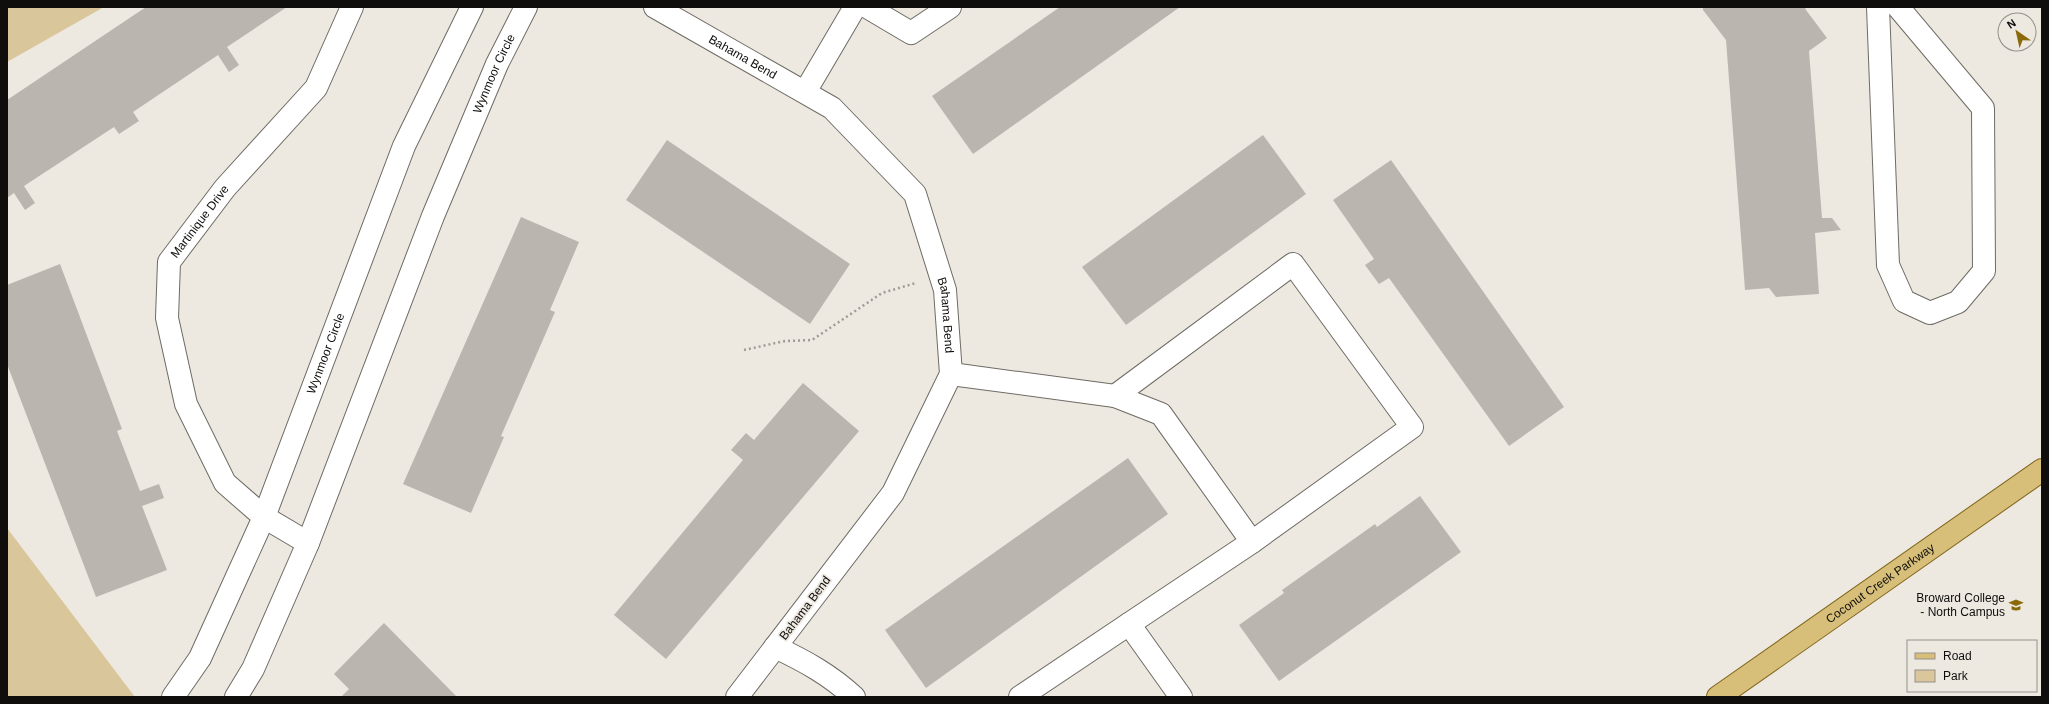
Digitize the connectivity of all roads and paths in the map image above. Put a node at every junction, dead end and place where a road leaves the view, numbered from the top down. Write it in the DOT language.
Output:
graph roads {
  1 [pos="352,7"];
  2 [pos="472,7"];
  3 [pos="526,7"];
  4 [pos="655,7"];
  5 [pos="855,7"];
  6 [pos="867,7"];
  7 [pos="950,7"];
  8 [pos="1878,7"];
  9 [pos="1898,7"];
  10 [pos="805,92"];
  11 [pos="922,281"];
  12 [pos="744,350"];
  13 [pos="951,374"];
  14 [pos="1115,396"];
  15 [pos="2042,470"];
  16 [pos="264,517"];
  17 [pos="1252,542"];
  18 [pos="308,543"];
  19 [pos="1129,624"];
  20 [pos="775,647"];
  21 [pos="173,697"];
  22 [pos="236,697"];
  23 [pos="737,697"];
  24 [pos="854,697"];
  25 [pos="1020,697"];
  26 [pos="1181,697"];
  27 [pos="1718,697"];
  1 -- 16 [label="street, Martinique Drive"];
  2 -- 16 [label="street, Wynmoor Circle"];
  3 -- 18 [label="street, Wynmoor Circle"];
  4 -- 10 [label="street, Bahama Bend"];
  5 -- 10 [label="street"];
  6 -- 7 [label="street"];
  8 -- 9 [label="street"];
  10 -- 13 [label="street, Bahama Bend"];
  11 -- 12 [label="path"];
  13 -- 14 [label="street"];
  13 -- 20 [label="street, Bahama Bend"];
  14 -- 17 [label="street"];
  14 -- 17 [label="street"];
  15 -- 27 [label="main road, Coconut Creek Parkway"];
  16 -- 18 [label="street, Martinique Drive"];
  16 -- 21 [label="street, Wynmoor Circle"];
  17 -- 19 [label="street"];
  18 -- 22 [label="street, Wynmoor Circle"];
  19 -- 25 [label="street"];
  19 -- 26 [label="street"];
  20 -- 23 [label="street, Bahama Bend"];
  20 -- 24 [label="street"];
}
